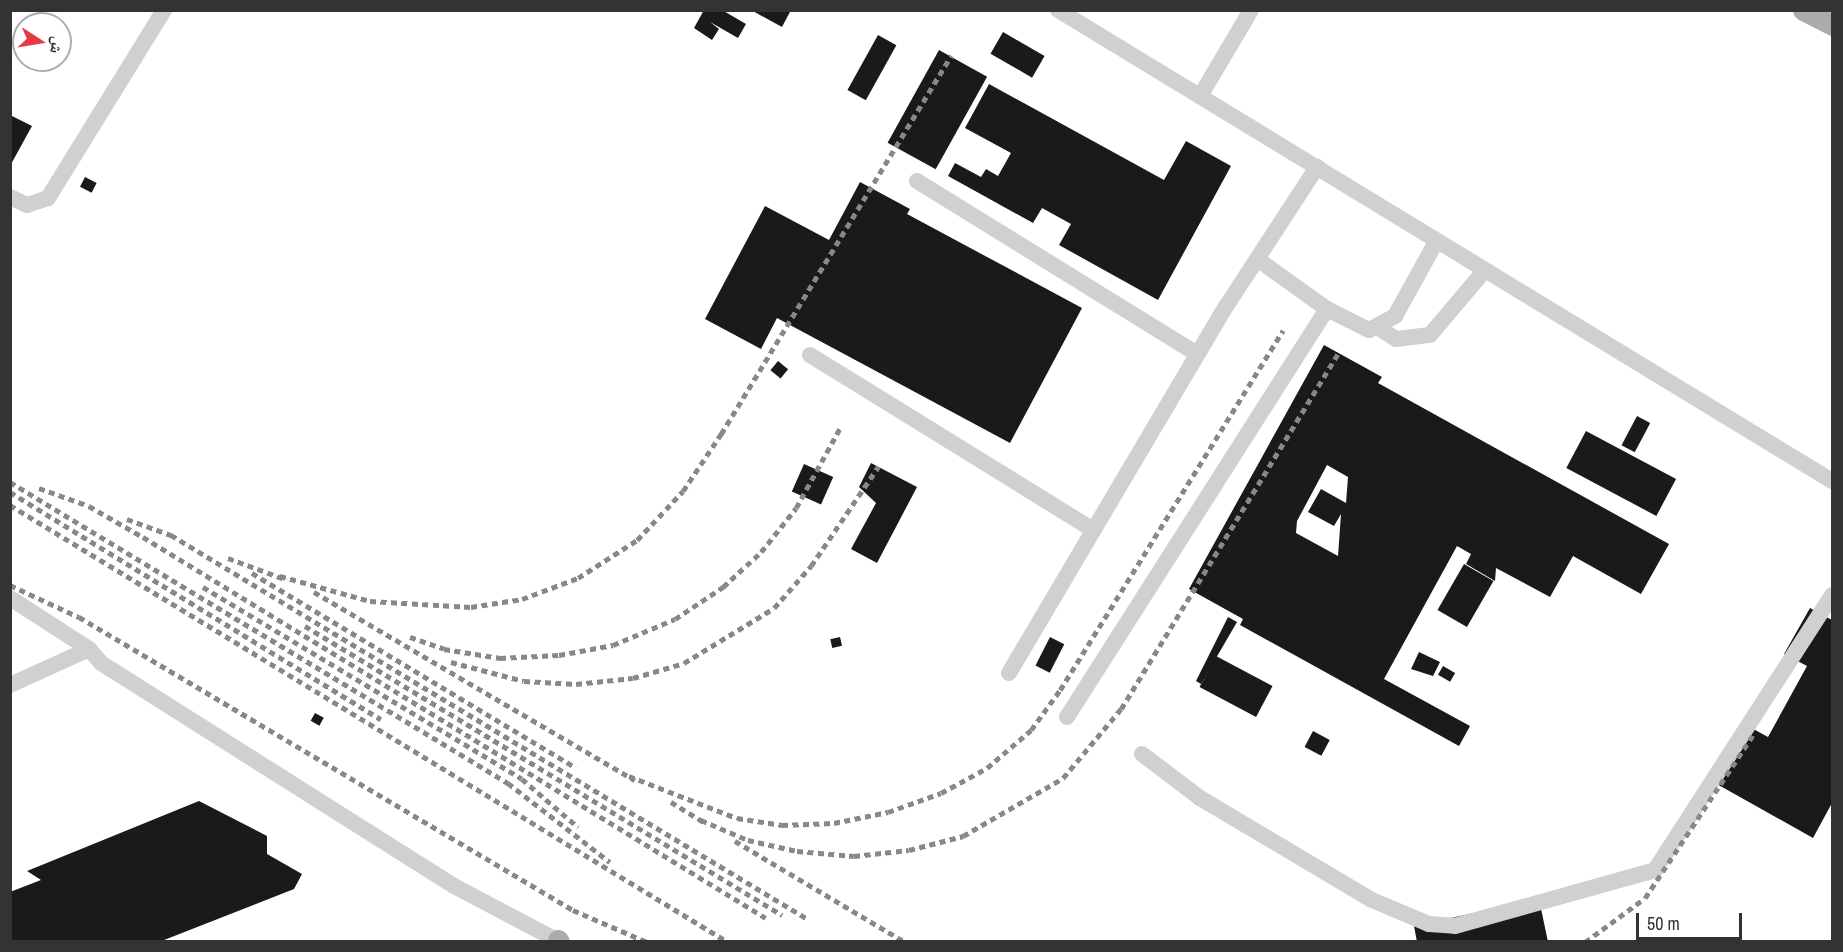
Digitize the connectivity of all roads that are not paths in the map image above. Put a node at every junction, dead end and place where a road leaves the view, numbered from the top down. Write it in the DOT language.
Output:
graph roads {
  1 [pos="164,10"];
  2 [pos="1058,10"];
  3 [pos="1251,10"];
  4 [pos="1803,10"];
  5 [pos="1833,25"];
  6 [pos="1202,93"];
  7 [pos="1317,167"];
  8 [pos="917,181"];
  9 [pos="10,197"];
  10 [pos="1437,242"];
  11 [pos="1257,259"];
  12 [pos="1484,271"];
  13 [pos="1327,309"];
  14 [pos="1380,329"];
  15 [pos="1197,354"];
  16 [pos="810,355"];
  17 [pos="1833,481"];
  18 [pos="1093,530"];
  19 [pos="1833,595"];
  20 [pos="10,598"];
  21 [pos="89,649"];
  22 [pos="1009,673"];
  23 [pos="10,685"];
  24 [pos="1067,717"];
  25 [pos="1142,754"];
  26 [pos="559,941"];
  1 -- 9 [label="street"];
  2 -- 6 [label="street"];
  3 -- 6 [label="street"];
  4 -- 5 [label="main road"];
  6 -- 7 [label="street"];
  7 -- 10 [label="street"];
  7 -- 11 [label="street"];
  8 -- 15 [label="street"];
  10 -- 12 [label="street"];
  10 -- 14 [label="street"];
  11 -- 13 [label="street"];
  11 -- 15 [label="street"];
  12 -- 14 [label="street"];
  12 -- 17 [label="street"];
  13 -- 14 [label="street"];
  13 -- 24 [label="street"];
  15 -- 18 [label="street"];
  16 -- 18 [label="street"];
  18 -- 22 [label="street"];
  19 -- 25 [label="street"];
  20 -- 21 [label="street"];
  21 -- 23 [label="street"];
  21 -- 26 [label="street"];
}
